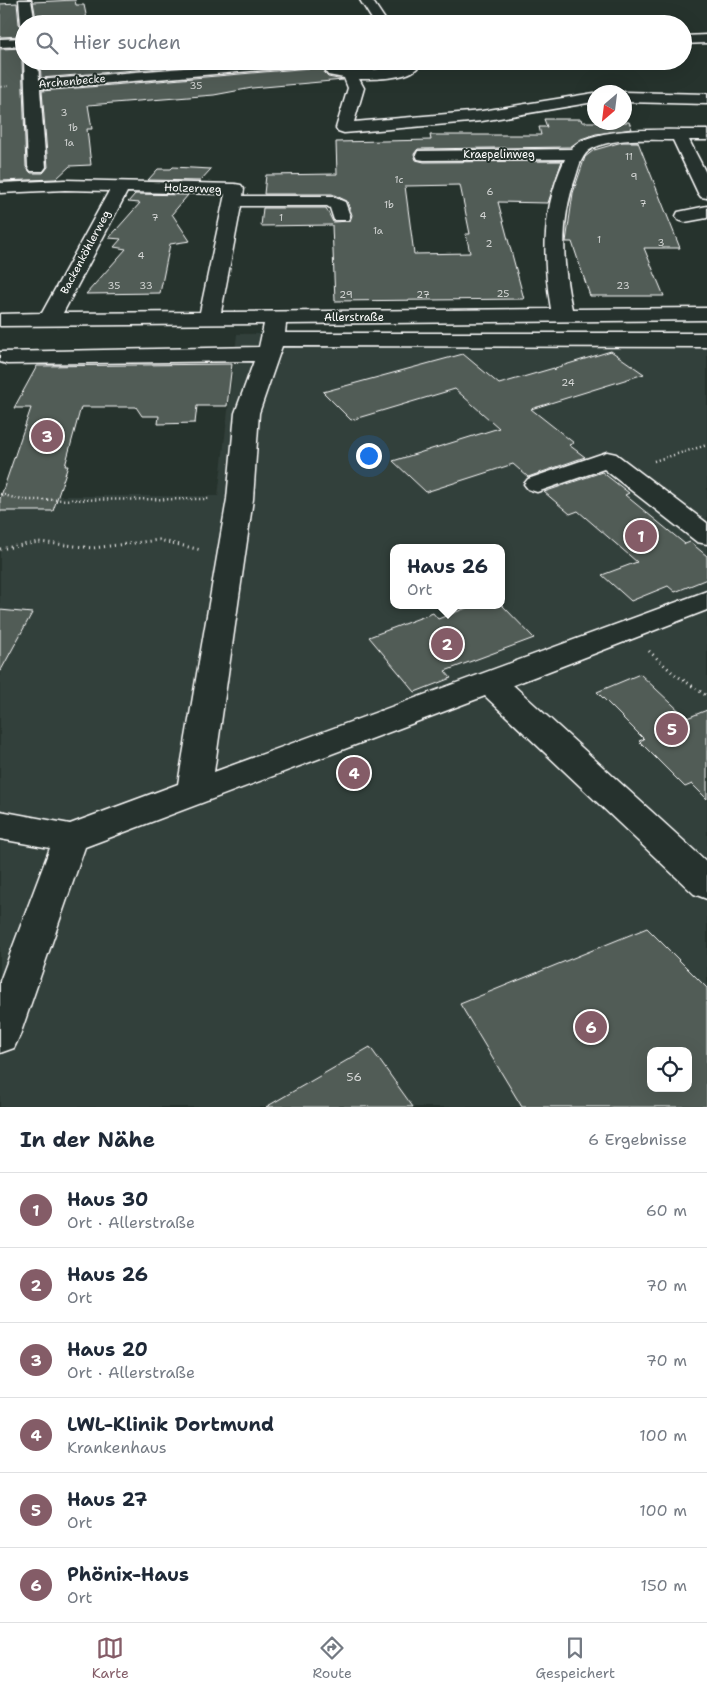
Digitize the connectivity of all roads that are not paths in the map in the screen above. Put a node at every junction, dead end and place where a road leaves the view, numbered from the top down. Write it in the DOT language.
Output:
graph roads {
  1 [pos="25,0"];
  2 [pos="366,0"];
  3 [pos="27,15"];
  4 [pos="376,15"];
  5 [pos="707,38"];
  6 [pos="692,39"];
  7 [pos="15,42"];
  8 [pos="0,43"];
  9 [pos="31,70"];
  10 [pos="209,70"];
  11 [pos="330,70"];
  12 [pos="407,70"];
  13 [pos="350,74"];
  14 [pos="32,84"];
  15 [pos="632,97"];
  16 [pos="587,99"];
  17 [pos="707,99"];
  18 [pos="679,136"];
  19 [pos="707,136"];
  20 [pos="575,154"];
  21 [pos="424,155"];
  22 [pos="37,167"];
  23 [pos="121,186"];
  24 [pos="0,188"];
  25 [pos="707,193"];
  26 [pos="232,201"];
  27 [pos="707,212"];
  28 [pos="341,216"];
  29 [pos="685,216"];
  30 [pos="707,314"];
  31 [pos="563,315"];
  32 [pos="209,318"];
  33 [pos="49,319"];
  34 [pos="0,320"];
  35 [pos="272,337"];
  36 [pos="707,340"];
  37 [pos="7,357"];
  38 [pos="537,484"];
  39 [pos="707,536"];
  40 [pos="707,600"];
  41 [pos="490,682"];
  42 [pos="194,793"];
  43 [pos="0,825"];
  44 [pos="70,838"];
  45 [pos="707,884"];
  46 [pos="0,1035"];
  1 -- 3 [label="street"];
  2 -- 4 [label="street"];
  5 -- 6 [label="street"];
  7 -- 8 [label="street"];
  9 -- 14 [label="street"];
  10 -- 14 [label="street, Archenbecke"];
  11 -- 13 [label="street"];
  12 -- 13 [label="street"];
  13 -- 16 [label="street"];
  14 -- 22 [label="street"];
  15 -- 17 [label="street"];
  18 -- 19 [label="street"];
  18 -- 20 [label="street"];
  18 -- 25 [label="street"];
  20 -- 21 [label="street, Kraepelinweg"];
  20 -- 31 [label="street"];
  23 -- 24 [label="street, Holzerweg"];
  23 -- 26 [label="street, Holzerweg"];
  23 -- 33 [label="street, Backenköhlerweg"];
  26 -- 28 [label="street"];
  26 -- 32 [label="street, Holzerweg"];
  27 -- 29 [label="street"];
  30 -- 31 [label="street, Allerstraße"];
  31 -- 35 [label="street, Allerstraße"];
  32 -- 33 [label="street, Allerstraße"];
  32 -- 35 [label="street, Allerstraße"];
  33 -- 34 [label="street, Allerstraße"];
  35 -- 36 [label="street"];
  35 -- 37 [label="street"];
  35 -- 42 [label="street"];
  38 -- 39 [label="street"];
  40 -- 41 [label="street"];
  41 -- 42 [label="street"];
  41 -- 45 [label="street"];
  42 -- 44 [label="street"];
  43 -- 44 [label="street"];
  44 -- 46 [label="street"];
}
